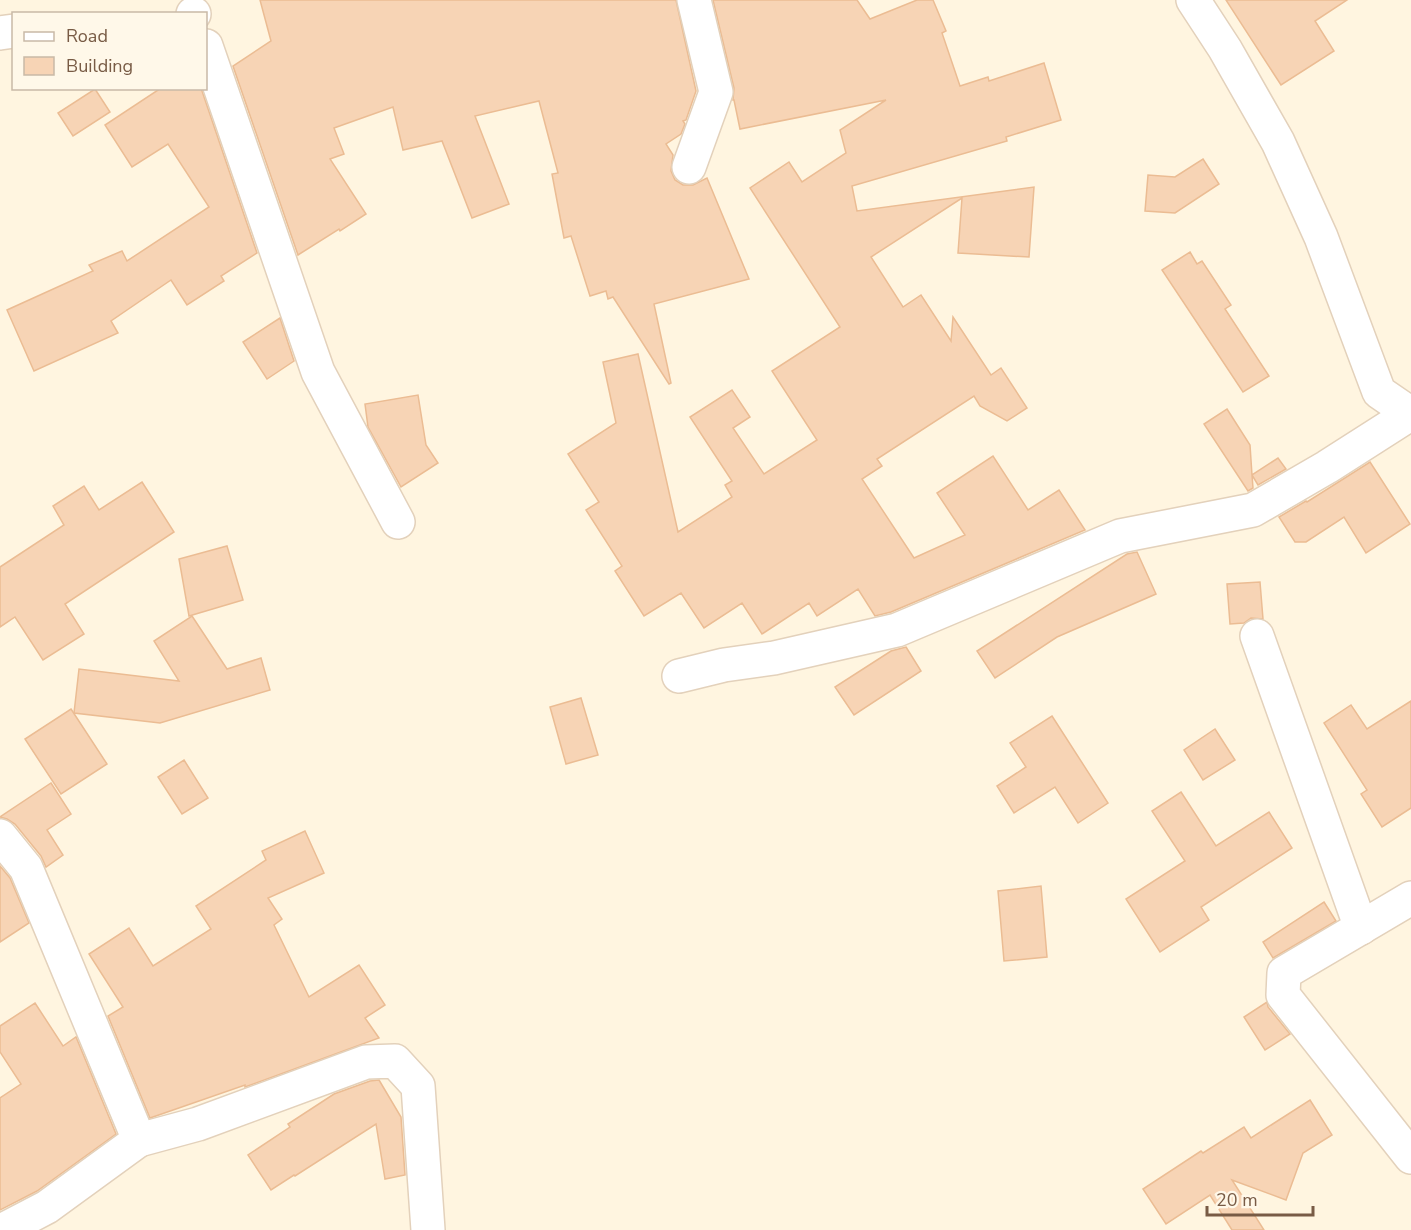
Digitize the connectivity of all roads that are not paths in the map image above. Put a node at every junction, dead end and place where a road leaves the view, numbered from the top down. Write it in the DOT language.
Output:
graph roads {
  1 [pos="694,0"];
  2 [pos="1193,0"];
  3 [pos="207,49"];
  4 [pos="689,167"];
  5 [pos="1410,414"];
  6 [pos="398,522"];
  7 [pos="1257,636"];
  8 [pos="679,676"];
  9 [pos="0,836"];
  10 [pos="1411,898"];
  11 [pos="1361,928"];
  12 [pos="140,1140"];
  13 [pos="1411,1157"];
  14 [pos="3,1230"];
  15 [pos="428,1230"];
  1 -- 4 [label="street"];
  2 -- 5 [label="street"];
  3 -- 6 [label="street"];
  5 -- 8 [label="street"];
  7 -- 11 [label="street"];
  9 -- 12 [label="street"];
  10 -- 11 [label="street"];
  11 -- 13 [label="street"];
  12 -- 14 [label="street"];
  12 -- 15 [label="street"];
}
